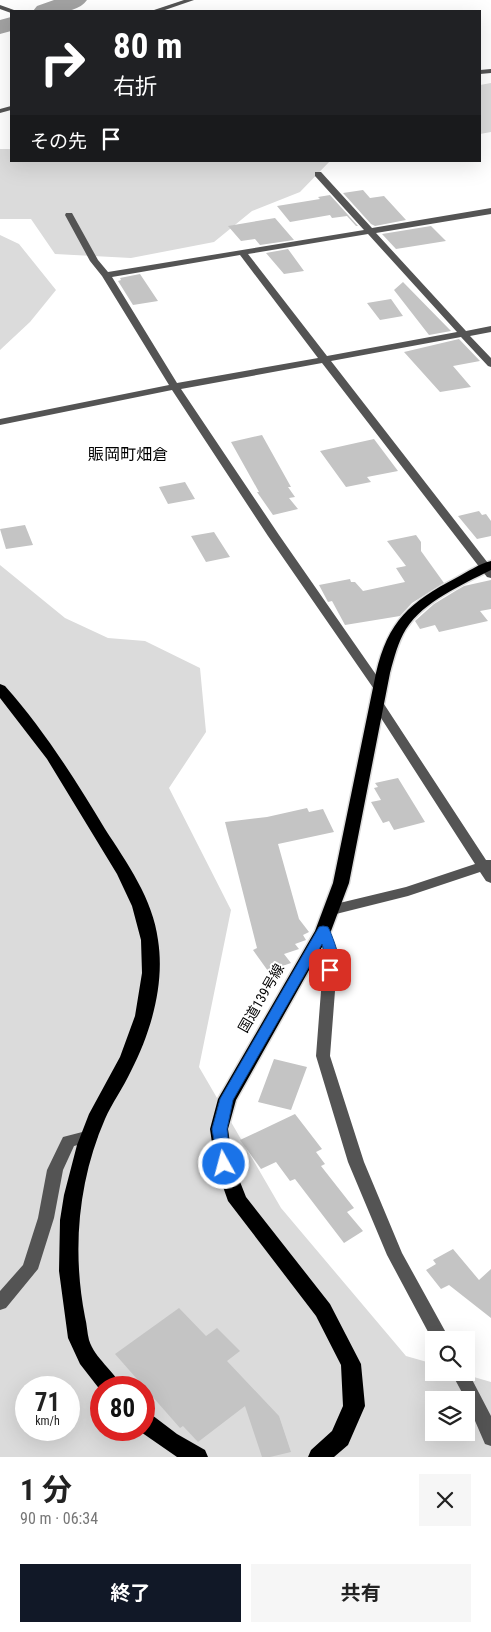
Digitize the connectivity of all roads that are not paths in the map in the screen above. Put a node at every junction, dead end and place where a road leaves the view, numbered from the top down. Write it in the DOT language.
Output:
graph roads {
  1 [pos="190,0"];
  2 [pos="158,10"];
  3 [pos="318,174"];
  4 [pos="491,211"];
  5 [pos="68,216"];
  6 [pos="371,232"];
  7 [pos="242,252"];
  8 [pos="106,275"];
  9 [pos="491,329"];
  10 [pos="464,334"];
  11 [pos="325,360"];
  12 [pos="491,364"];
  13 [pos="174,387"];
  14 [pos="0,422"];
  15 [pos="489,570"];
  16 [pos="0,689"];
  17 [pos="379,696"];
  18 [pos="487,865"];
  19 [pos="491,878"];
  20 [pos="332,910"];
  21 [pos="323,931"];
  22 [pos="90,1136"];
  23 [pos="0,1304"];
  24 [pos="436,1331"];
  25 [pos="103,1376"];
  26 [pos="464,1381"];
  27 [pos="155,1430"];
  28 [pos="491,1438"];
  29 [pos="197,1457"];
  30 [pos="319,1457"];
  1 -- 2 [label="street"];
  3 -- 6 [label="street"];
  4 -- 6 [label="street"];
  5 -- 8 [label="street"];
  6 -- 7 [label="street"];
  6 -- 10 [label="street"];
  7 -- 8 [label="street"];
  7 -- 11 [label="street"];
  8 -- 13 [label="street"];
  9 -- 10 [label="street"];
  10 -- 11 [label="street"];
  10 -- 12 [label="street"];
  11 -- 13 [label="street"];
  11 -- 15 [label="street"];
  13 -- 14 [label="street"];
  13 -- 17 [label="street"];
  15 -- 17 [label="highway, 国道139号線"];
  16 -- 22 [label="highway"];
  17 -- 18 [label="street"];
  17 -- 20 [label="highway, 国道139号線"];
  18 -- 19 [label="street"];
  18 -- 20 [label="street"];
  20 -- 21 [label="highway, 国道139号線"];
  21 -- 24 [label="street"];
  21 -- 30 [label="highway, 国道139号線"];
  22 -- 23 [label="street"];
  22 -- 25 [label="highway"];
  26 -- 28 [label="street"];
  27 -- 29 [label="highway"];
}
